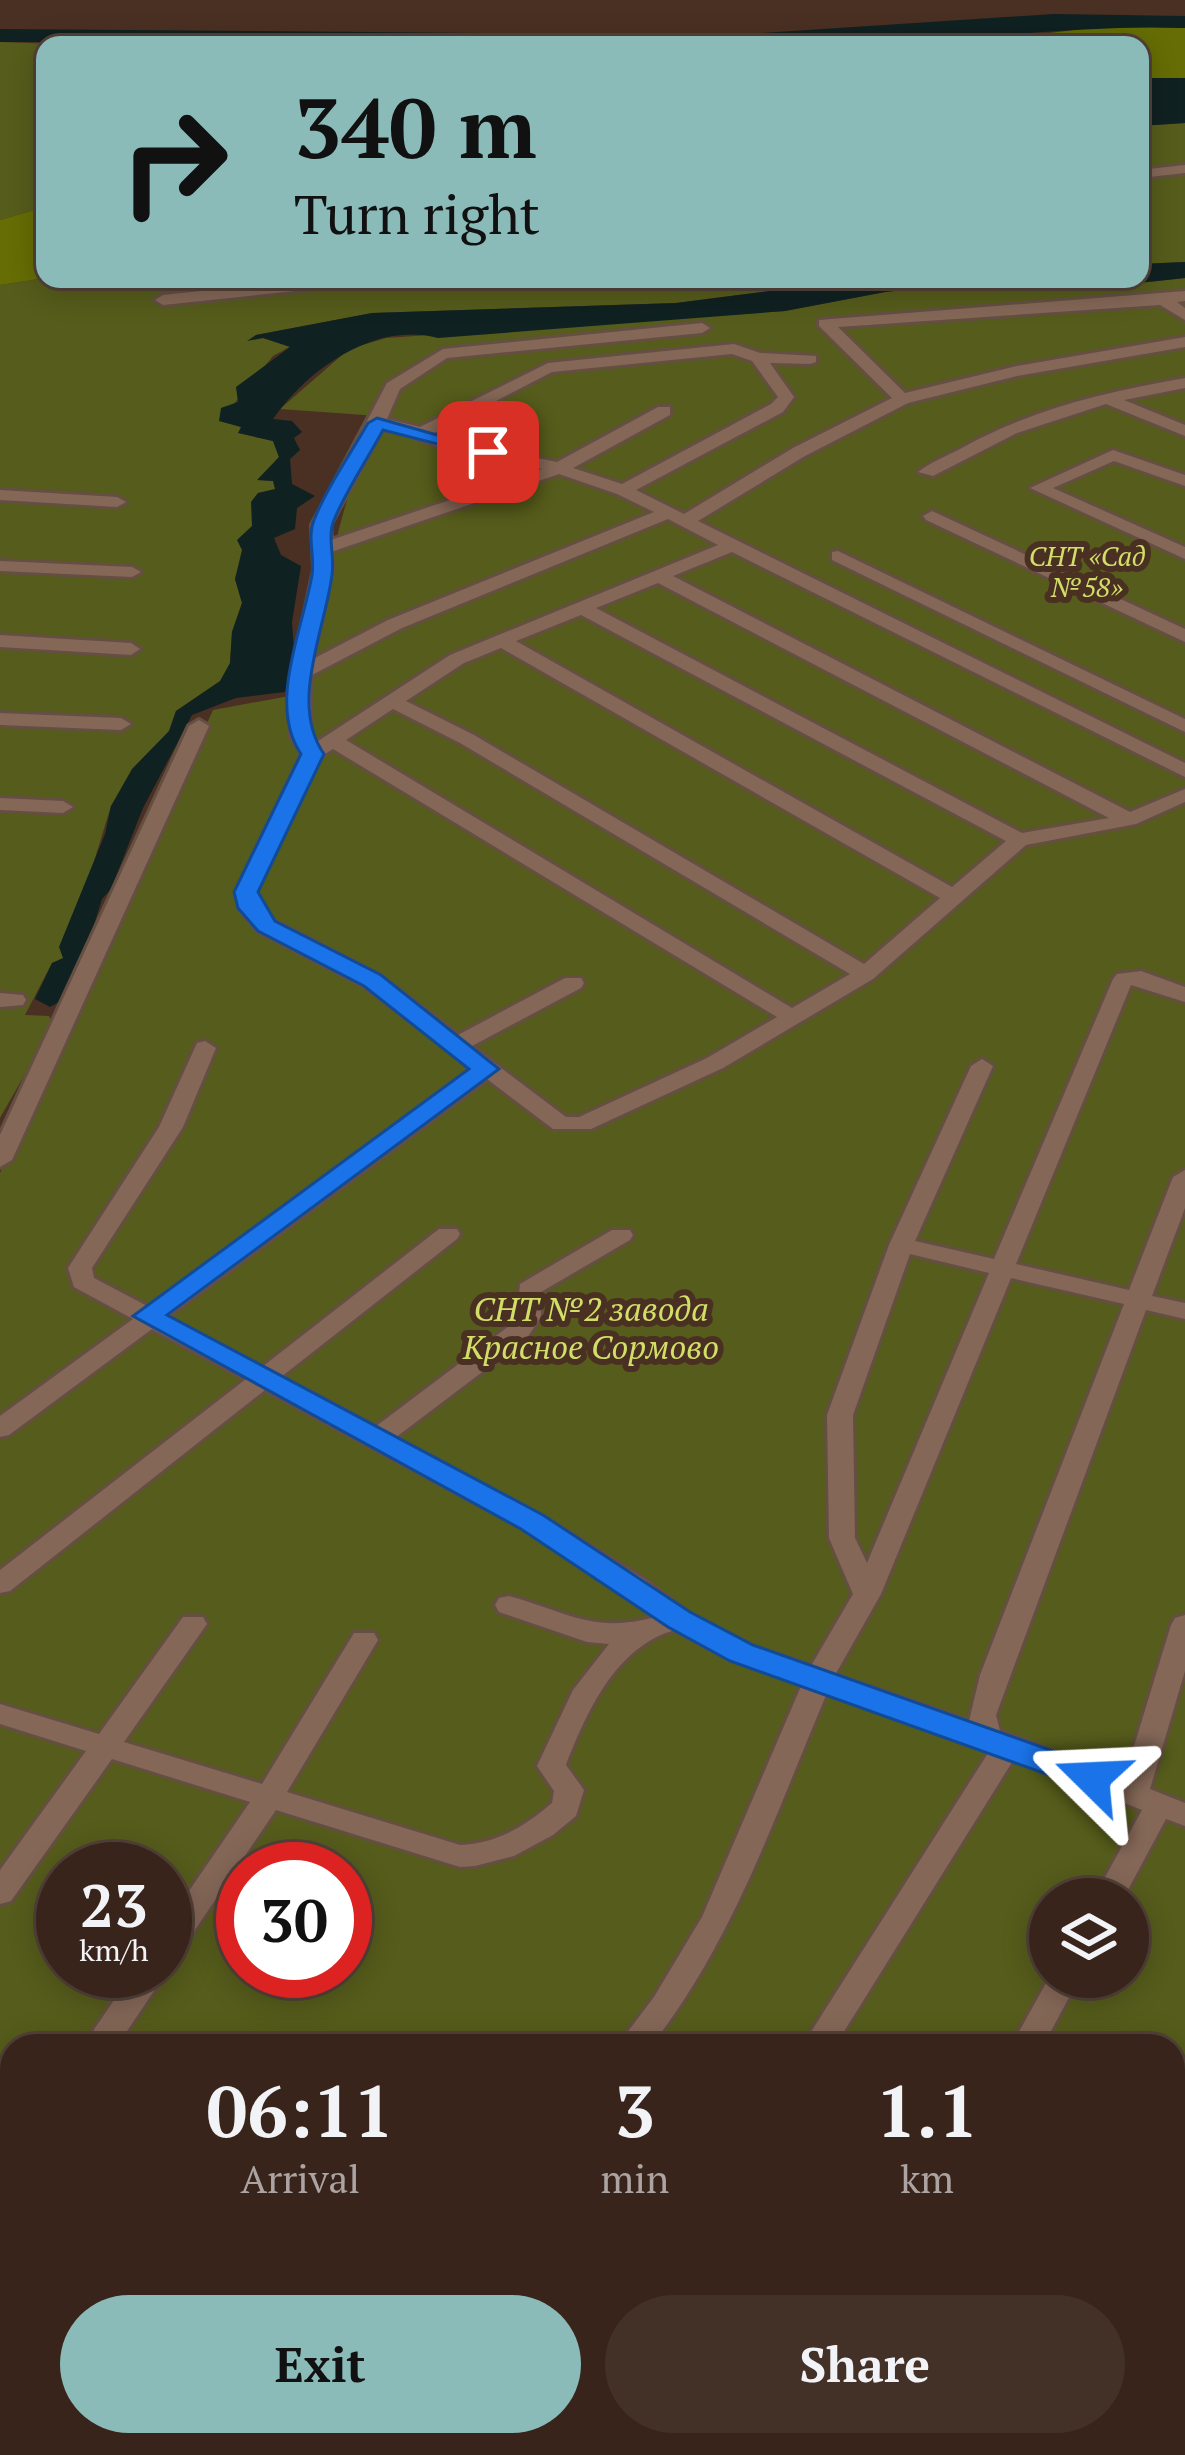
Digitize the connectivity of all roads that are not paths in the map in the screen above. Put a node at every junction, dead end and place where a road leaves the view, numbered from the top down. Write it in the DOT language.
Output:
graph roads {
  1 [pos="1185,169"];
  2 [pos="1149,173"];
  3 [pos="276,288"];
  4 [pos="1185,296"];
  5 [pos="163,300"];
  6 [pos="1163,300"];
  7 [pos="1185,315"];
  8 [pos="702,328"];
  9 [pos="1185,342"];
  10 [pos="758,358"];
  11 [pos="810,359"];
  12 [pos="1185,383"];
  13 [pos="1102,397"];
  14 [pos="902,399"];
  15 [pos="664,411"];
  16 [pos="377,423"];
  17 [pos="1185,431"];
  18 [pos="421,433"];
  19 [pos="560,468"];
  20 [pos="926,472"];
  21 [pos="1185,481"];
  22 [pos="623,490"];
  23 [pos="0,495"];
  24 [pos="117,502"];
  25 [pos="678,516"];
  26 [pos="932,516"];
  27 [pos="734,544"];
  28 [pos="325,548"];
  29 [pos="1185,554"];
  30 [pos="838,556"];
  31 [pos="0,566"];
  32 [pos="132,572"];
  33 [pos="659,576"];
  34 [pos="584,609"];
  35 [pos="1185,636"];
  36 [pos="0,641"];
  37 [pos="503,642"];
  38 [pos="131,649"];
  39 [pos="301,673"];
  40 [pos="389,700"];
  41 [pos="0,719"];
  42 [pos="1182,721"];
  43 [pos="121,724"];
  44 [pos="199,726"];
  45 [pos="334,741"];
  46 [pos="312,754"];
  47 [pos="1185,771"];
  48 [pos="1185,795"];
  49 [pos="0,804"];
  50 [pos="62,807"];
  51 [pos="1129,820"];
  52 [pos="1019,840"];
  53 [pos="956,898"];
  54 [pos="865,974"];
  55 [pos="573,983"];
  56 [pos="1185,994"];
  57 [pos="792,1017"];
  58 [pos="454,1046"];
  59 [pos="205,1048"];
  60 [pos="982,1066"];
  61 [pos="486,1069"];
  62 [pos="0,1160"];
  63 [pos="1185,1177"];
  64 [pos="448,1234"];
  65 [pos="621,1235"];
  66 [pos="901,1245"];
  67 [pos="1000,1268"];
  68 [pos="1138,1301"];
  69 [pos="1185,1311"];
  70 [pos="147,1316"];
  71 [pos="263,1377"];
  72 [pos="0,1429"];
  73 [pos="376,1439"];
  74 [pos="0,1583"];
  75 [pos="867,1594"];
  76 [pos="509,1605"];
  77 [pos="679,1620"];
  78 [pos="194,1624"];
  79 [pos="1185,1625"];
  80 [pos="635,1633"];
  81 [pos="364,1640"];
  82 [pos="819,1678"];
  83 [pos="0,1714"];
  84 [pos="997,1742"];
  85 [pos="106,1748"];
  86 [pos="267,1799"];
  87 [pos="1160,1804"];
  88 [pos="1119,1878"];
  89 [pos="0,1893"];
  90 [pos="192,1910"];
  91 [pos="133,1998"];
  92 [pos="1053,1998"];
  93 [pos="108,2034"];
  94 [pos="642,2034"];
  95 [pos="825,2034"];
  96 [pos="1034,2034"];
  1 -- 2 [label="street"];
  3 -- 5 [label="street"];
  4 -- 6 [label="street"];
  6 -- 7 [label="street"];
  6 -- 14 [label="street"];
  8 -- 16 [label="street"];
  9 -- 14 [label="street"];
  10 -- 11 [label="street"];
  10 -- 18 [label="street"];
  10 -- 22 [label="street"];
  12 -- 13 [label="street"];
  13 -- 17 [label="street"];
  13 -- 20 [label="street"];
  14 -- 25 [label="street"];
  15 -- 19 [label="street"];
  16 -- 18 [label="street"];
  16 -- 28 [label="street"];
  18 -- 19 [label="street"];
  19 -- 22 [label="street"];
  19 -- 28 [label="street"];
  21 -- 29 [label="street"];
  22 -- 25 [label="street"];
  23 -- 24 [label="street"];
  25 -- 27 [label="street"];
  25 -- 39 [label="street"];
  26 -- 35 [label="street"];
  27 -- 33 [label="street"];
  27 -- 47 [label="street"];
  28 -- 39 [label="street"];
  30 -- 42 [label="street"];
  31 -- 32 [label="street"];
  33 -- 34 [label="street"];
  33 -- 51 [label="street"];
  34 -- 37 [label="street"];
  34 -- 52 [label="street"];
  36 -- 38 [label="street"];
  37 -- 40 [label="street"];
  37 -- 53 [label="street"];
  39 -- 46 [label="street"];
  40 -- 45 [label="street"];
  40 -- 54 [label="street"];
  41 -- 43 [label="street"];
  44 -- 62 [label="street"];
  45 -- 46 [label="street"];
  45 -- 57 [label="street"];
  46 -- 58 [label="street"];
  48 -- 51 [label="street"];
  49 -- 50 [label="street"];
  51 -- 52 [label="street"];
  52 -- 53 [label="street"];
  53 -- 54 [label="street"];
  54 -- 57 [label="street"];
  55 -- 58 [label="street"];
  56 -- 67 [label="street"];
  57 -- 61 [label="street"];
  58 -- 61 [label="street"];
  59 -- 70 [label="street"];
  60 -- 66 [label="street"];
  61 -- 70 [label="street"];
  63 -- 68 [label="street"];
  64 -- 71 [label="street"];
  65 -- 73 [label="street"];
  66 -- 67 [label="street"];
  66 -- 75 [label="street"];
  67 -- 68 [label="street"];
  67 -- 75 [label="street"];
  68 -- 69 [label="street"];
  68 -- 84 [label="street"];
  70 -- 71 [label="street"];
  70 -- 72 [label="street"];
  71 -- 73 [label="street"];
  71 -- 74 [label="street"];
  73 -- 77 [label="street"];
  75 -- 82 [label="street"];
  76 -- 80 [label="street"];
  77 -- 80 [label="street"];
  77 -- 82 [label="street"];
  78 -- 85 [label="street"];
  79 -- 87 [label="street"];
  80 -- 86 [label="street"];
  81 -- 86 [label="street"];
  82 -- 84 [label="street"];
  82 -- 94 [label="street"];
  83 -- 85 [label="street"];
  84 -- 87 [label="street"];
  84 -- 95 [label="street"];
  85 -- 86 [label="street"];
  85 -- 89 [label="street"];
  86 -- 90 [label="street"];
  87 -- 88 [label="street"];
  91 -- 93 [label="street"];
  92 -- 96 [label="street"];
}
